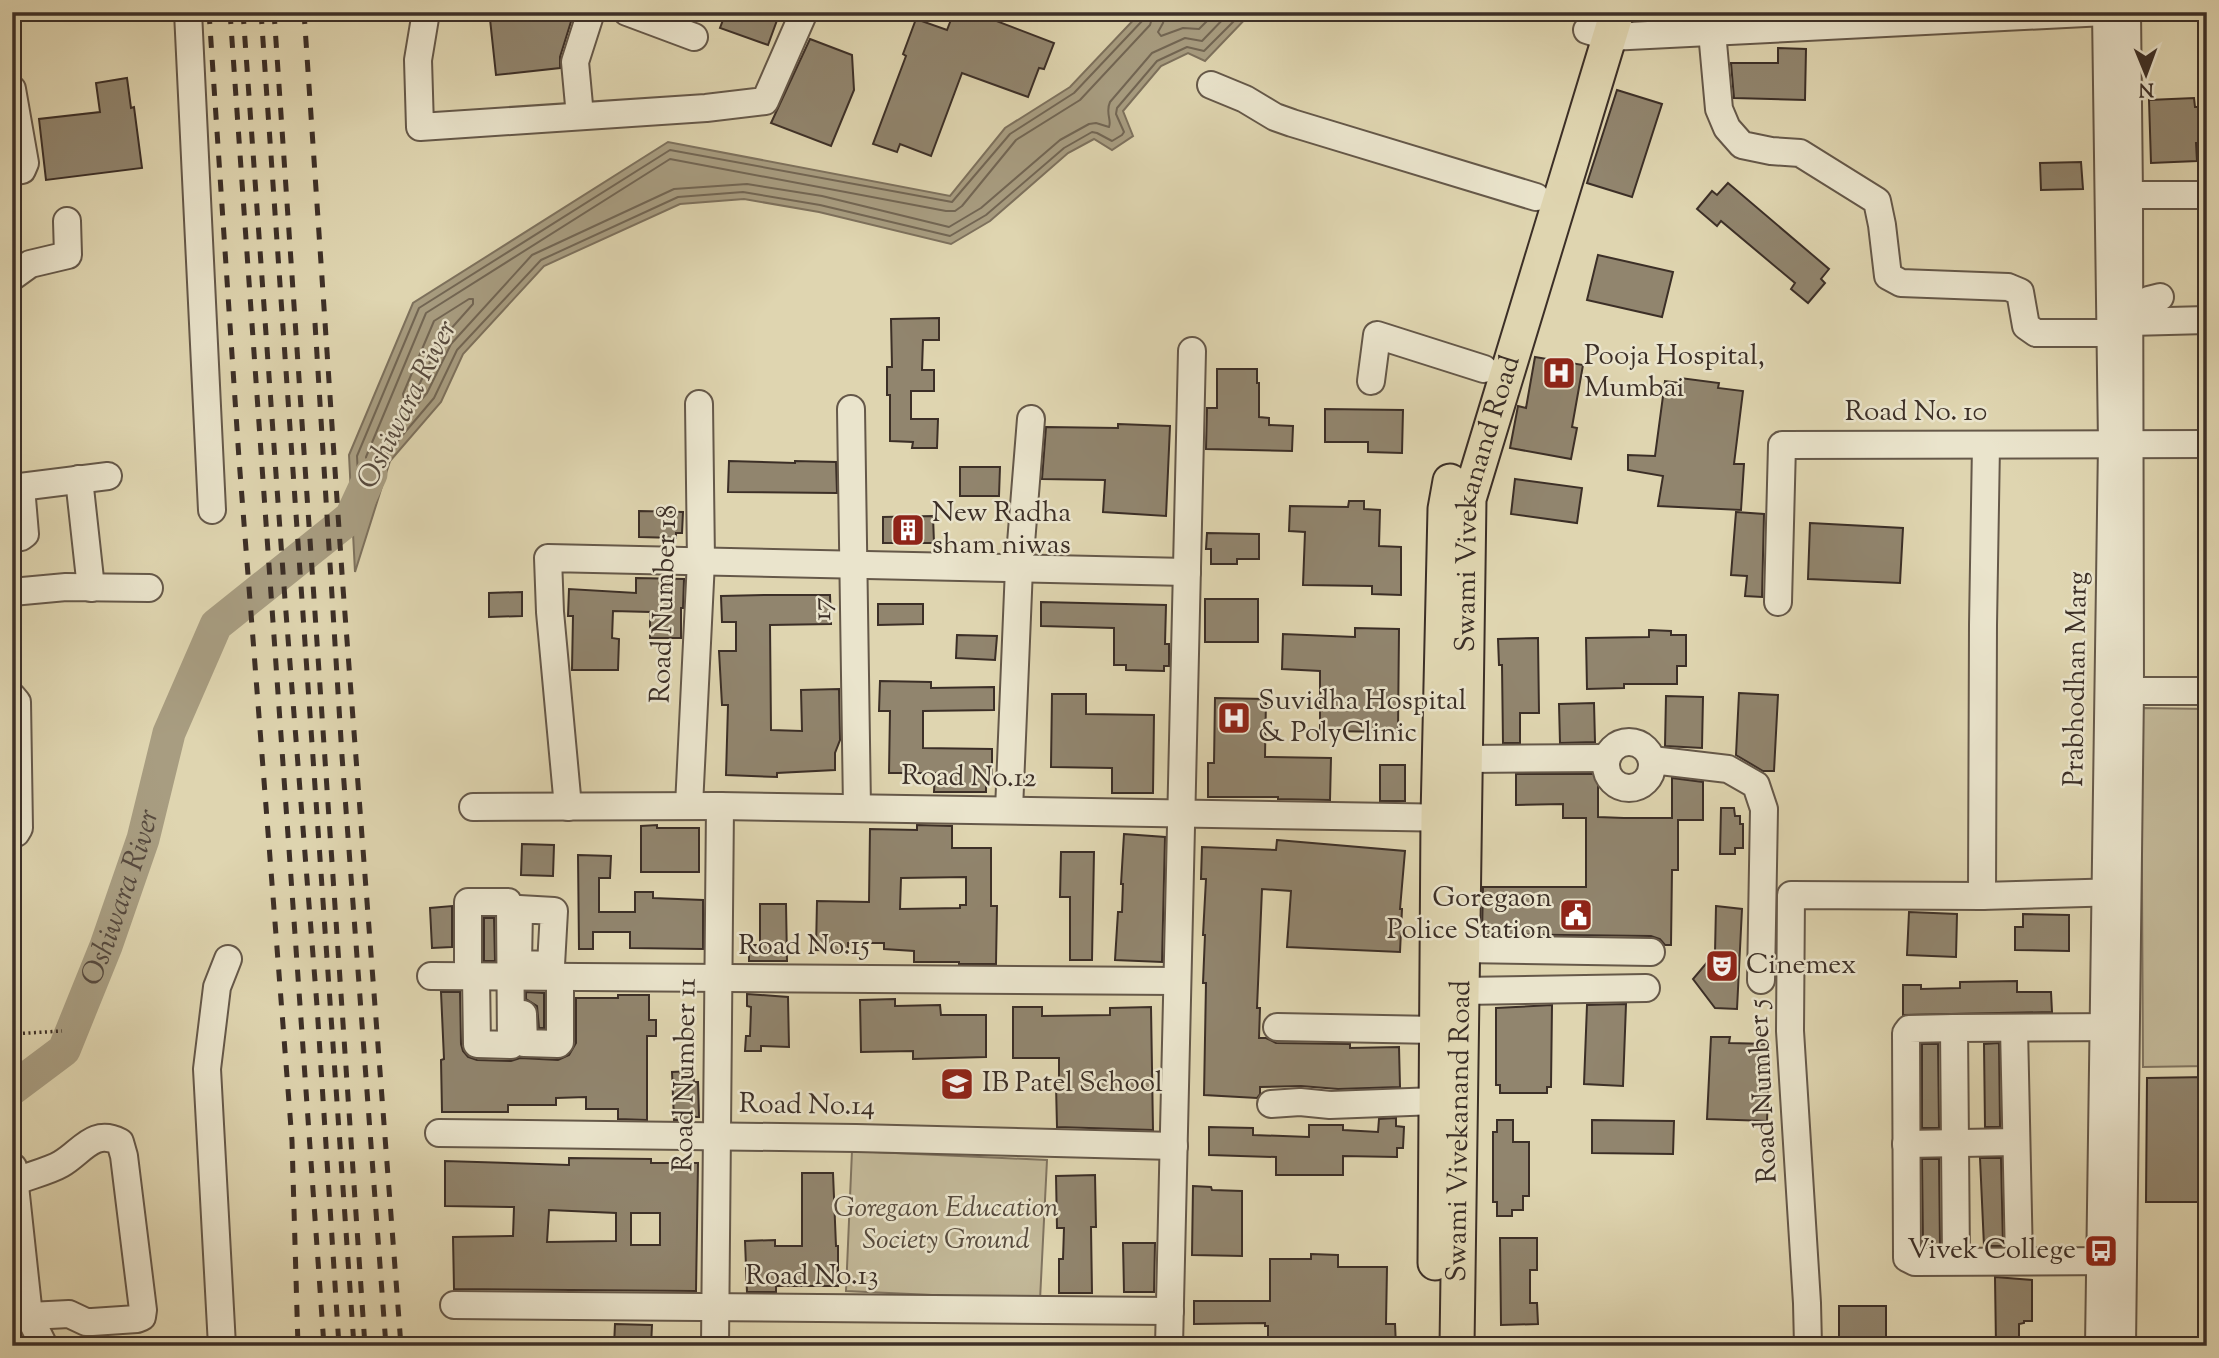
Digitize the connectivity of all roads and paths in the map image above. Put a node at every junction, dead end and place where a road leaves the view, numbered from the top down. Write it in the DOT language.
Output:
graph roads {
  1 [pos="188,12"];
  2 [pos="426,12"];
  3 [pos="591,12"];
  4 [pos="626,12"];
  5 [pos="804,12"];
  6 [pos="2106,12"];
  7 [pos="2126,12"];
  8 [pos="1601,23"];
  9 [pos="1712,32"];
  10 [pos="694,37"];
  11 [pos="1211,85"];
  12 [pos="12,89"];
  13 [pos="580,116"];
  14 [pos="12,171"];
  15 [pos="2120,195"];
  16 [pos="2207,195"];
  17 [pos="1536,197"];
  18 [pos="66,221"];
  19 [pos="12,277"];
  20 [pos="2207,310"];
  21 [pos="2135,318"];
  22 [pos="2207,320"];
  23 [pos="1192,351"];
  24 [pos="1484,369"];
  25 [pos="1371,381"];
  26 [pos="699,404"];
  27 [pos="851,409"];
  28 [pos="1482,415"];
  29 [pos="1031,419"];
  30 [pos="2121,443"];
  31 [pos="2207,444"];
  32 [pos="1986,445"];
  33 [pos="108,476"];
  34 [pos="79,480"];
  35 [pos="17,488"];
  36 [pos="212,510"];
  37 [pos="12,538"];
  38 [pos="701,561"];
  39 [pos="855,565"];
  40 [pos="1019,568"];
  41 [pos="1187,572"];
  42 [pos="90,588"];
  43 [pos="149,588"];
  44 [pos="12,592"];
  45 [pos="1778,603"];
  46 [pos="2120,691"];
  47 [pos="2207,691"];
  48 [pos="12,696"];
  49 [pos="1465,759"];
  50 [pos="689,806"];
  51 [pos="720,806"];
  52 [pos="473,807"];
  53 [pos="568,807"];
  54 [pos="857,808"];
  55 [pos="1010,810"];
  56 [pos="1181,813"];
  57 [pos="1451,818"];
  58 [pos="12,834"];
  59 [pos="2117,892"];
  60 [pos="1982,895"];
  61 [pos="1462,949"];
  62 [pos="1651,952"];
  63 [pos="228,959"];
  64 [pos="472,975"];
  65 [pos="431,976"];
  66 [pos="530,977"];
  67 [pos="718,978"];
  68 [pos="1761,980"];
  69 [pos="1177,981"];
  70 [pos="1646,988"];
  71 [pos="1461,990"];
  72 [pos="1277,1027"];
  73 [pos="2115,1027"];
  74 [pos="1954,1028"];
  75 [pos="2014,1028"];
  76 [pos="1436,1030"];
  77 [pos="62,1031"];
  78 [pos="12,1034"];
  79 [pos="1436,1101"];
  80 [pos="1271,1104"];
  81 [pos="439,1133"];
  82 [pos="716,1136"];
  83 [pos="2016,1142"];
  84 [pos="1955,1143"];
  85 [pos="1906,1144"];
  86 [pos="1174,1146"];
  87 [pos="13,1174"];
  88 [pos="1956,1261"];
  89 [pos="2019,1261"];
  90 [pos="2112,1261"];
  91 [pos="454,1305"];
  92 [pos="715,1308"];
  93 [pos="1170,1311"];
  94 [pos="29,1316"];
  95 [pos="2111,1343"];
  96 [pos="44,1346"];
  97 [pos="222,1346"];
  98 [pos="715,1346"];
  99 [pos="1169,1346"];
  100 [pos="1434,1346"];
  101 [pos="1457,1346"];
  102 [pos="1808,1346"];
  1 -- 36 [label="street"];
  2 -- 13 [label="street"];
  3 -- 13 [label="street"];
  4 -- 10 [label="street"];
  5 -- 13 [label="street"];
  6 -- 9 [label="street"];
  6 -- 15 [label="street, Prabhodhan Marg"];
  7 -- 15 [label="street"];
  8 -- 9 [label="street"];
  8 -- 17 [label="main road, Swami Vivekanand Road"];
  8 -- 28 [label="main road, Swami Vivekanand Road"];
  9 -- 21 [label="street"];
  11 -- 17 [label="street"];
  12 -- 14 [label="street"];
  15 -- 16 [label="street"];
  15 -- 21 [label="street, Prabhodhan Marg"];
  17 -- 24 [label="main road, Swami Vivekanand Road"];
  18 -- 19 [label="street"];
  20 -- 21 [label="street"];
  21 -- 22 [label="street"];
  21 -- 30 [label="street, Prabhodhan Marg"];
  23 -- 41 [label="street"];
  24 -- 25 [label="street"];
  24 -- 28 [label="main road, Swami Vivekanand Road"];
  26 -- 38 [label="street, Road Number 18"];
  27 -- 39 [label="street, 17"];
  28 -- 49 [label="main road, Swami Vivekanand Road"];
  28 -- 57 [label="main road, Swami Vivekanand Road"];
  29 -- 40 [label="street"];
  30 -- 31 [label="street, Road No. 10"];
  30 -- 32 [label="street, Road No. 10"];
  30 -- 46 [label="street, Prabhodhan Marg"];
  32 -- 45 [label="street, Road No. 10"];
  32 -- 60 [label="street"];
  33 -- 34 [label="street"];
  34 -- 35 [label="street"];
  34 -- 42 [label="street"];
  35 -- 37 [label="street"];
  38 -- 39 [label="street"];
  38 -- 50 [label="street, Road Number 18"];
  38 -- 53 [label="street"];
  39 -- 40 [label="street"];
  39 -- 54 [label="street, 17"];
  40 -- 41 [label="street"];
  40 -- 55 [label="street"];
  41 -- 56 [label="street"];
  42 -- 43 [label="street"];
  42 -- 44 [label="street"];
  46 -- 47 [label="street"];
  46 -- 59 [label="street, Prabhodhan Marg"];
  48 -- 58 [label="street"];
  49 -- 57 [label="main road, Swami Vivekanand Road"];
  49 -- 68 [label="street"];
  50 -- 51 [label="street, Road No.12"];
  50 -- 53 [label="street, Road No.12"];
  51 -- 54 [label="street, Road No.12"];
  51 -- 67 [label="street, Road Number 11"];
  52 -- 53 [label="street, Road No.12"];
  54 -- 55 [label="street, Road No.12"];
  55 -- 56 [label="street, Road No.12"];
  56 -- 57 [label="street, Road No.12"];
  56 -- 69 [label="street"];
  57 -- 61 [label="main road, Swami Vivekanand Road"];
  57 -- 76 [label="main road, Swami Vivekanand Road"];
  59 -- 60 [label="street, Road Number 5"];
  59 -- 73 [label="street, Prabhodhan Marg"];
  60 -- 102 [label="street, Road Number 5"];
  61 -- 62 [label="street"];
  61 -- 71 [label="main road, Swami Vivekanand Road"];
  63 -- 97 [label="street"];
  64 -- 65 [label="street, Road No.15"];
  64 -- 66 [label="street, Road No.15"];
  64 -- 66 [label="street"];
  64 -- 66 [label="street"];
  66 -- 67 [label="street, Road No.15"];
  67 -- 69 [label="street, Road No.15"];
  67 -- 82 [label="street, Road Number 11"];
  69 -- 86 [label="street"];
  70 -- 71 [label="street"];
  71 -- 101 [label="main road, Swami Vivekanand Road"];
  72 -- 76 [label="street"];
  73 -- 75 [label="street"];
  73 -- 90 [label="street, Prabhodhan Marg"];
  74 -- 75 [label="street"];
  74 -- 84 [label="street"];
  74 -- 85 [label="street"];
  75 -- 83 [label="street"];
  76 -- 79 [label="main road, Swami Vivekanand Road"];
  77 -- 78 [label="path"];
  79 -- 80 [label="street"];
  79 -- 100 [label="main road, Swami Vivekanand Road"];
  81 -- 82 [label="street, Road No.14"];
  82 -- 86 [label="street, Road No.14"];
  82 -- 92 [label="street, Road Number 11"];
  83 -- 84 [label="street"];
  83 -- 89 [label="street"];
  84 -- 85 [label="street"];
  84 -- 88 [label="street"];
  85 -- 88 [label="street"];
  86 -- 93 [label="street"];
  87 -- 94 [label="street"];
  87 -- 94 [label="street"];
  88 -- 89 [label="street"];
  89 -- 90 [label="street"];
  90 -- 95 [label="street, Prabhodhan Marg"];
  91 -- 92 [label="street, Road No.13"];
  92 -- 93 [label="street, Road No.13"];
  92 -- 98 [label="street, Road Number 11"];
  93 -- 99 [label="street"];
  94 -- 96 [label="street"];
}
